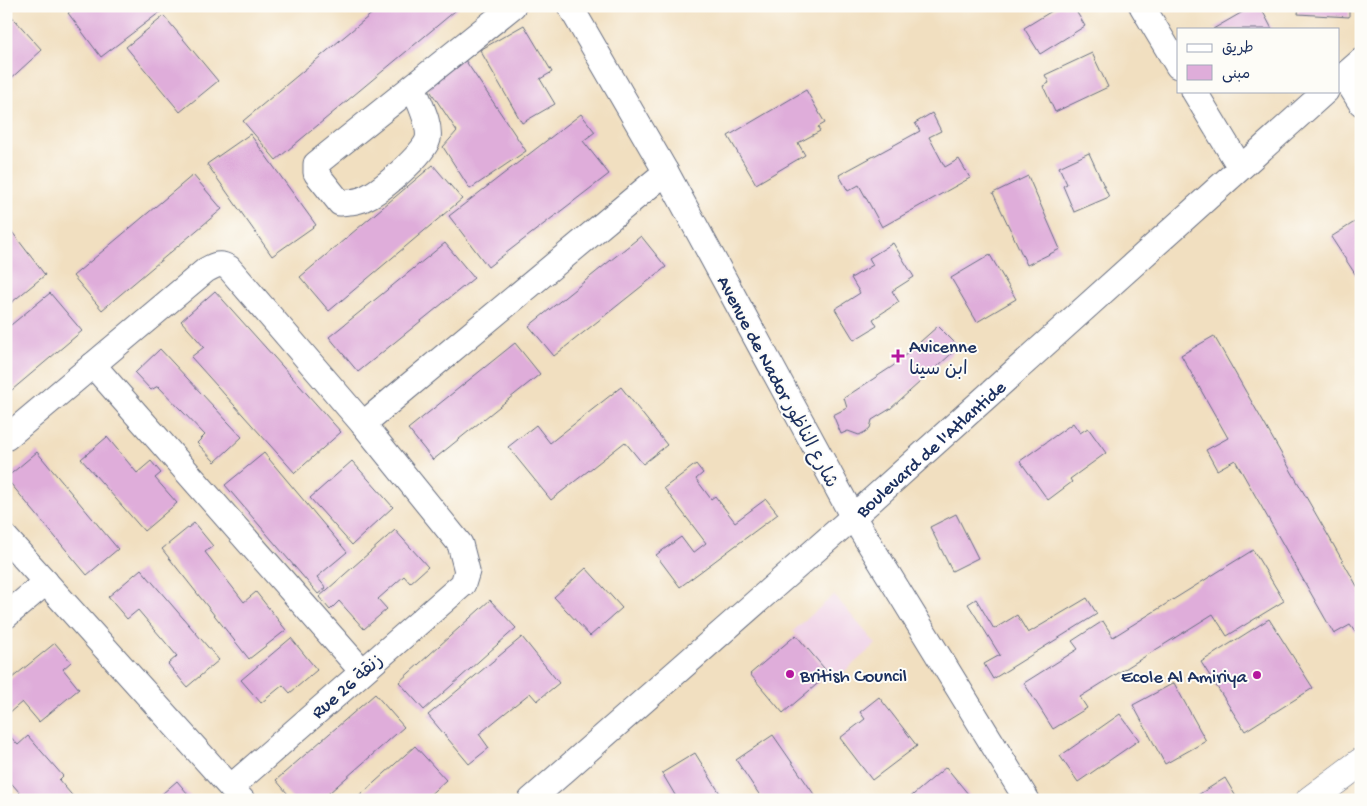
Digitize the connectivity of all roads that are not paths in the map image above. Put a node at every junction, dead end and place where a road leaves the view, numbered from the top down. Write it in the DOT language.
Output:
graph roads {
  1 [pos="513,6"];
  2 [pos="570,6"];
  3 [pos="1142,6"];
  4 [pos="1177,64"];
  5 [pos="1342,77"];
  6 [pos="413,86"];
  7 [pos="1195,92"];
  8 [pos="1325,92"];
  9 [pos="1361,103"];
  10 [pos="1240,167"];
  11 [pos="666,172"];
  12 [pos="93,365"];
  13 [pos="362,424"];
  14 [pos="6,438"];
  15 [pos="853,517"];
  16 [pos="6,538"];
  17 [pos="46,582"];
  18 [pos="6,616"];
  19 [pos="362,671"];
  20 [pos="1361,762"];
  21 [pos="1015,788"];
  22 [pos="237,794"];
  23 [pos="531,800"];
  24 [pos="1027,800"];
  25 [pos="1310,800"];
  1 -- 6 [label="street"];
  2 -- 11 [label="street, Avenue de Nador شارع الناظور"];
  3 -- 4 [label="street"];
  5 -- 9 [label="street"];
  6 -- 6 [label="street"];
  7 -- 10 [label="street"];
  8 -- 10 [label="street, Boulevard de l'Atlantide"];
  10 -- 15 [label="street, Boulevard de l'Atlantide"];
  11 -- 13 [label="street"];
  11 -- 15 [label="street, Avenue de Nador شارع الناظور"];
  12 -- 13 [label="street"];
  12 -- 14 [label="street"];
  12 -- 19 [label="street"];
  13 -- 19 [label="street, Rue 26 زنقة"];
  15 -- 21 [label="street, Avenue de Nador شارع الناظور"];
  15 -- 23 [label="street, Boulevard de l'Atlantide"];
  16 -- 17 [label="street"];
  17 -- 18 [label="street"];
  17 -- 22 [label="street"];
  19 -- 22 [label="street, Rue 26 زنقة"];
  20 -- 25 [label="highway"];
  21 -- 24 [label="street, Avenue de Nador شارع الناظور"];
}
